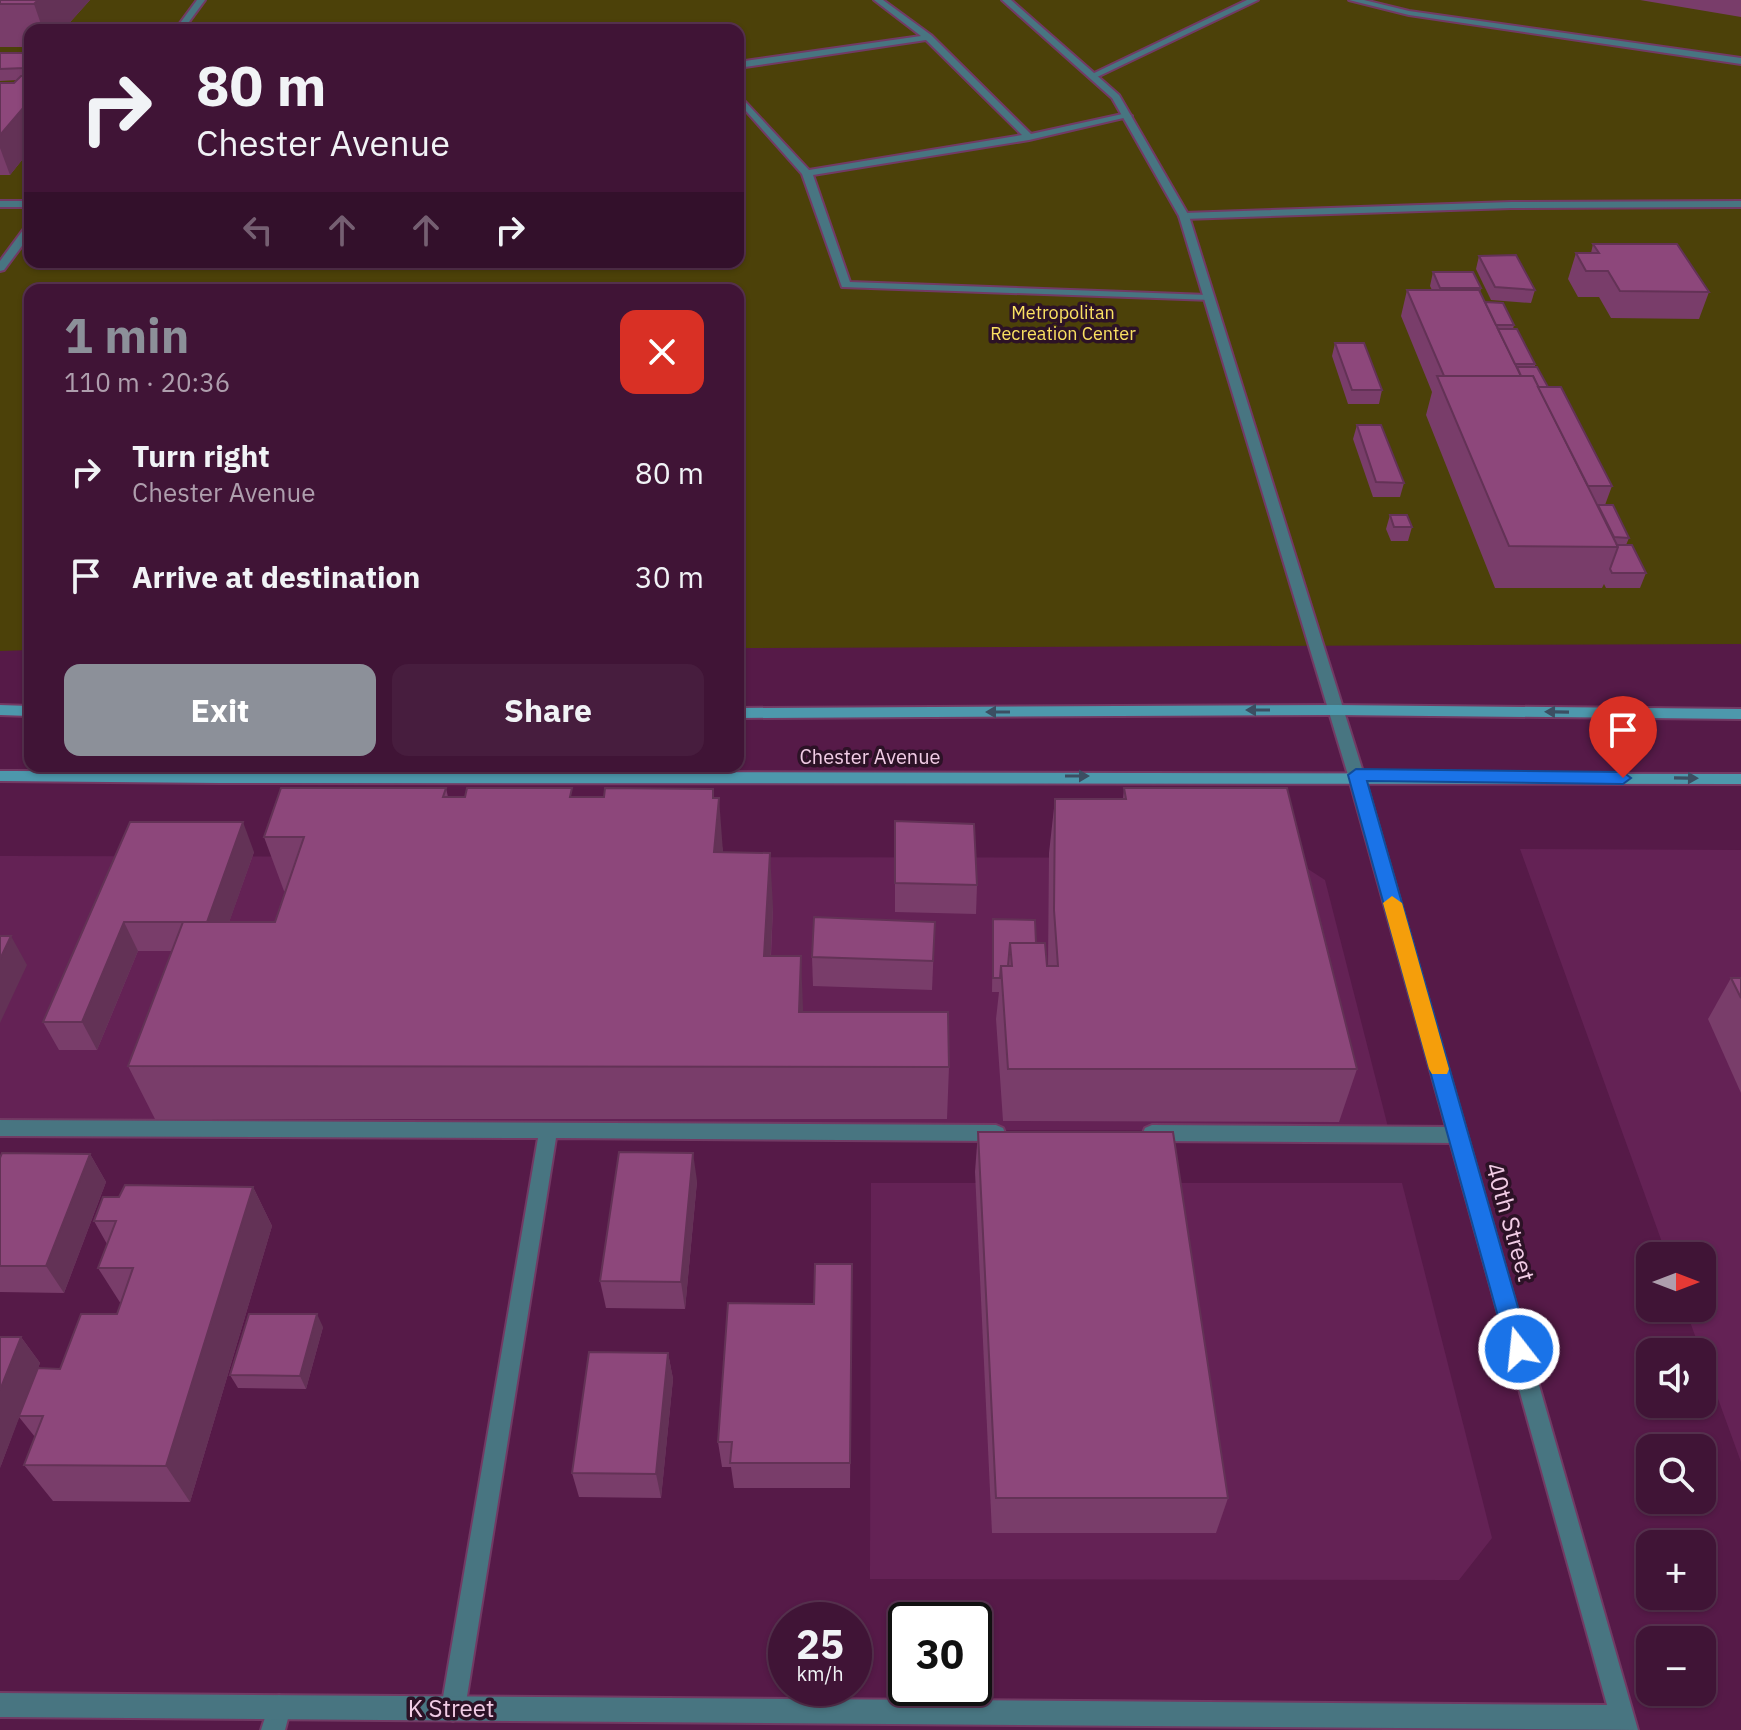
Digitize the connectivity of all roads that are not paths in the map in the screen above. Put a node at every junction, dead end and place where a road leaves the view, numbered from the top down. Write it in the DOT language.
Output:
graph roads {
  1 [pos="201,0"];
  2 [pos="878,0"];
  3 [pos="1006,0"];
  4 [pos="1254,0"];
  5 [pos="1353,0"];
  6 [pos="183,24"];
  7 [pos="928,37"];
  8 [pos="1741,61"];
  9 [pos="744,64"];
  10 [pos="1092,76"];
  11 [pos="744,104"];
  12 [pos="1127,116"];
  13 [pos="1029,137"];
  14 [pos="807,173"];
  15 [pos="0,204"];
  16 [pos="24,204"];
  17 [pos="1741,204"];
  18 [pos="1184,216"];
  19 [pos="24,236"];
  20 [pos="0,268"];
  21 [pos="1208,298"];
  22 [pos="0,710"];
  23 [pos="1336,710"];
  24 [pos="24,711"];
  25 [pos="744,713"];
  26 [pos="1741,714"];
  27 [pos="1356,775"];
  28 [pos="0,776"];
  29 [pos="1741,779"];
  30 [pos="0,1128"];
  31 [pos="548,1131"];
  32 [pos="1011,1133"];
  33 [pos="1139,1133"];
  34 [pos="1458,1135"];
  35 [pos="0,1705"];
  36 [pos="453,1709"];
  37 [pos="276,1719"];
  38 [pos="1214,1722"];
  39 [pos="1625,1724"];
  1 -- 6 [label="street"];
  2 -- 7 [label="street"];
  3 -- 10 [label="street, 40th Street"];
  4 -- 10 [label="street"];
  5 -- 8 [label="street"];
  7 -- 9 [label="street"];
  7 -- 13 [label="street"];
  10 -- 12 [label="street, 40th Street"];
  11 -- 14 [label="street"];
  12 -- 13 [label="street"];
  12 -- 18 [label="street, 40th Street"];
  13 -- 14 [label="street"];
  14 -- 21 [label="street"];
  15 -- 16 [label="street"];
  17 -- 18 [label="street"];
  18 -- 21 [label="street, 40th Street"];
  19 -- 20 [label="street"];
  21 -- 23 [label="street, 40th Street"];
  22 -- 24 [label="main road"];
  23 -- 25 [label="main road, one-way"];
  26 -- 23 [label="main road, one-way"];
  23 -- 27 [label="street, 40th Street"];
  28 -- 27 [label="main road, Chester Avenue, one-way"];
  27 -- 29 [label="main road, Chester Avenue, one-way"];
  27 -- 34 [label="street, 40th Street"];
  30 -- 31 [label="street"];
  31 -- 32 [label="street"];
  31 -- 36 [label="street"];
  33 -- 34 [label="street"];
  34 -- 39 [label="street, 40th Street"];
  35 -- 37 [label="street, K Street"];
  36 -- 37 [label="street, K Street"];
  36 -- 38 [label="street, K Street"];
  38 -- 39 [label="street, K Street"];
}
